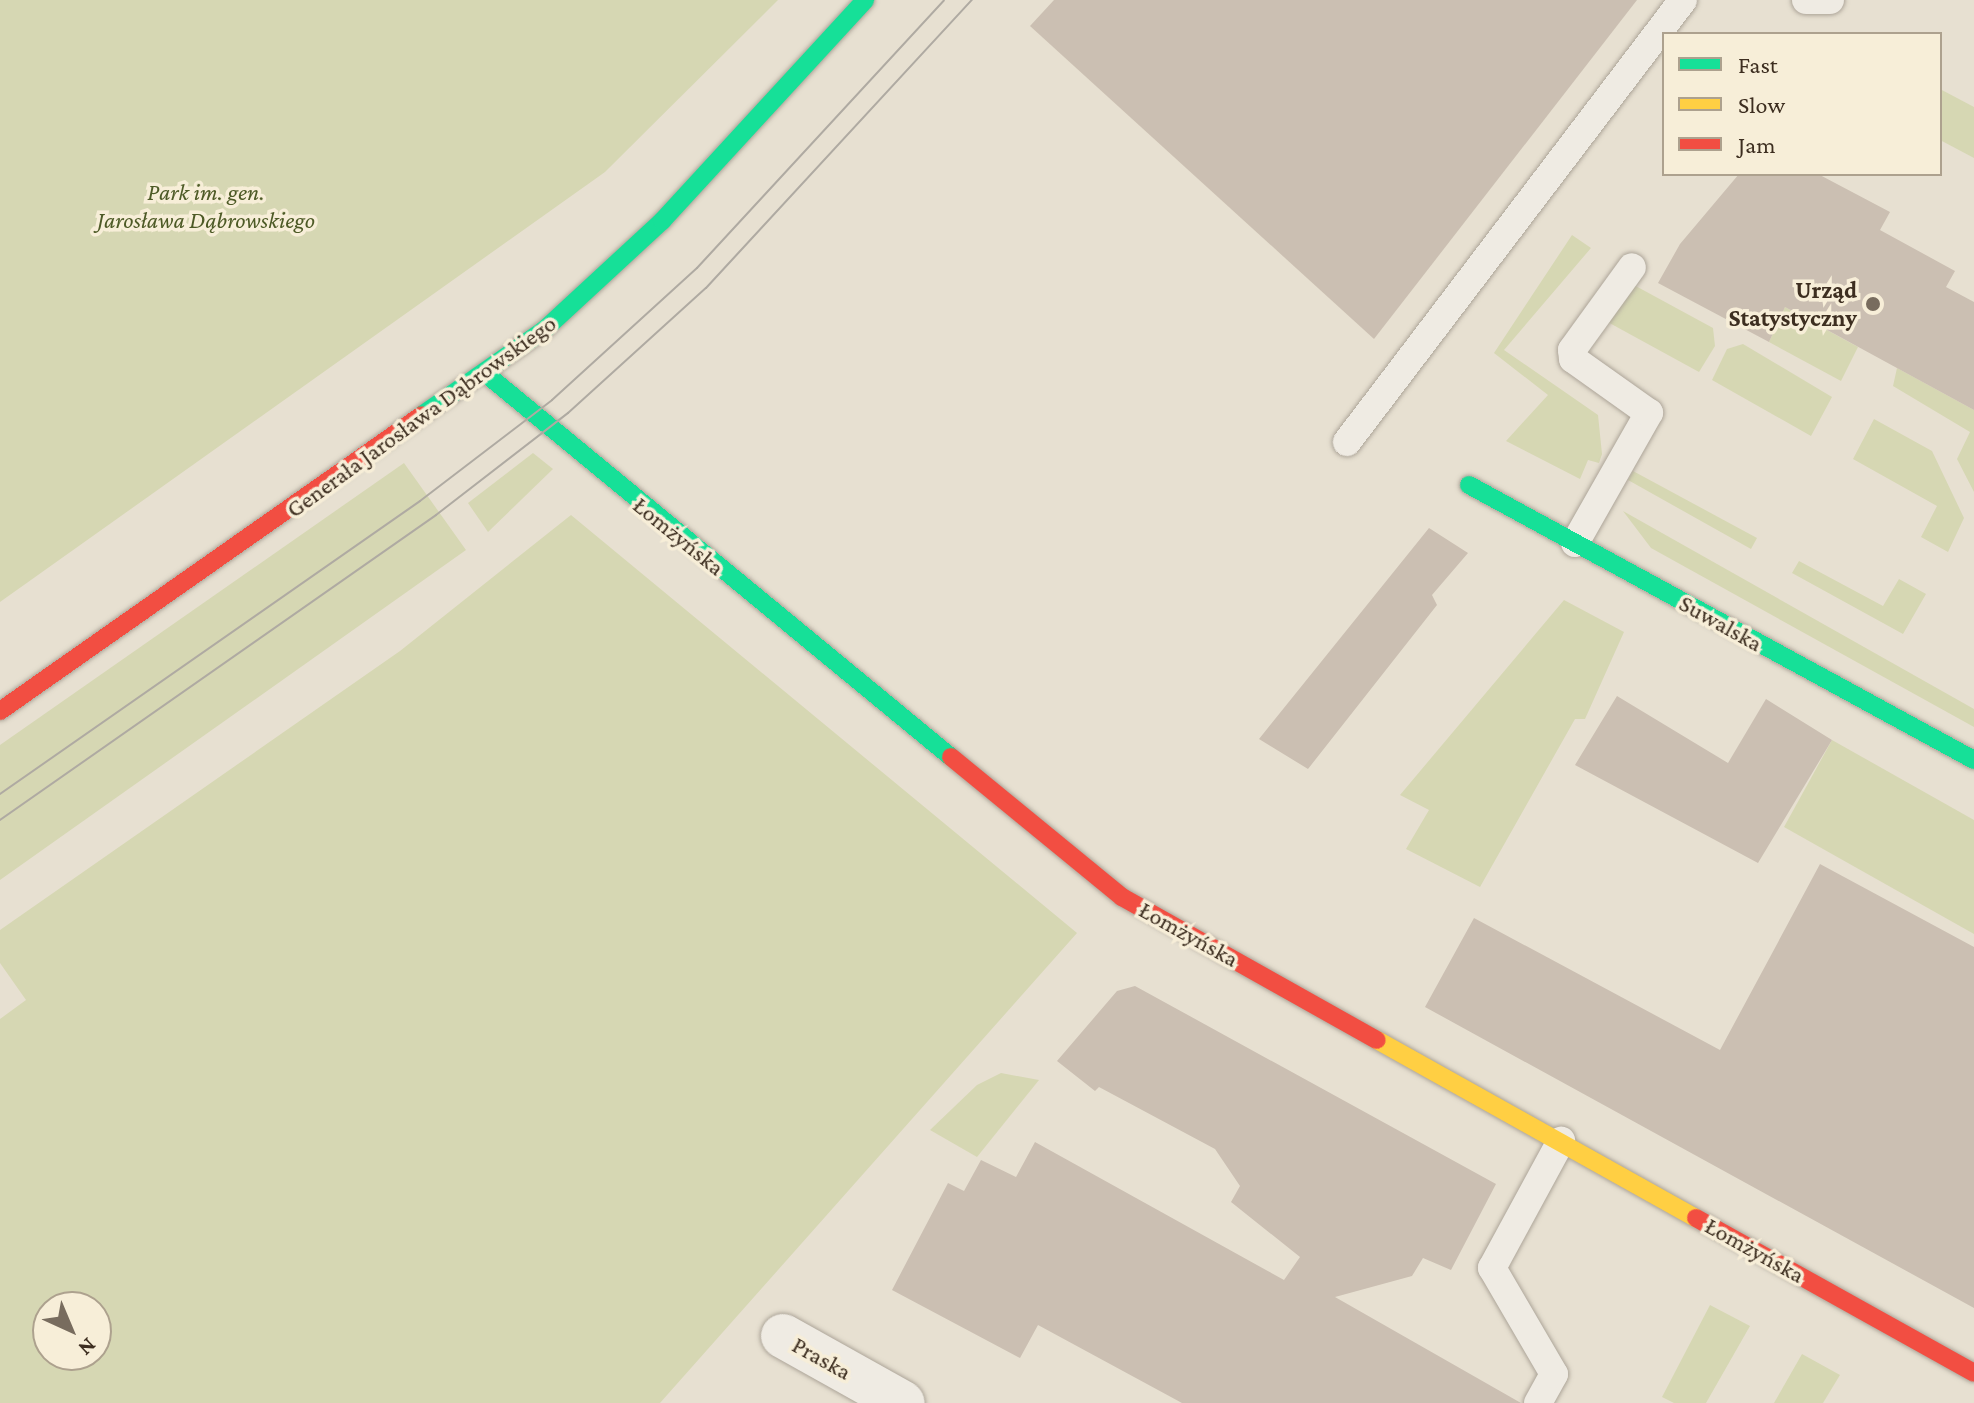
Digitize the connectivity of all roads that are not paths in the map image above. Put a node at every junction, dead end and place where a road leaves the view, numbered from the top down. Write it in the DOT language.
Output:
graph roads {
  1 [pos="865,0"];
  2 [pos="1683,0"];
  3 [pos="1806,0"];
  4 [pos="1830,0"];
  5 [pos="1632,267"];
  6 [pos="486,374"];
  7 [pos="1347,442"];
  8 [pos="1469,485"];
  9 [pos="1575,543"];
  10 [pos="0,711"];
  11 [pos="1974,760"];
  12 [pos="1561,1141"];
  13 [pos="783,1336"];
  14 [pos="1974,1373"];
  15 [pos="903,1403"];
  16 [pos="1538,1403"];
  1 -- 6 [label="street, Generała Jarosława Dąbrowskiego"];
  2 -- 7 [label="lane"];
  3 -- 4 [label="lane"];
  5 -- 9 [label="lane"];
  6 -- 10 [label="street, Generała Jarosława Dąbrowskiego"];
  6 -- 12 [label="street, Łomżyńska"];
  8 -- 9 [label="street, Suwalska"];
  9 -- 11 [label="street, Suwalska"];
  12 -- 14 [label="street, Łomżyńska"];
  12 -- 16 [label="lane"];
  13 -- 15 [label="street, Praska"];
}
